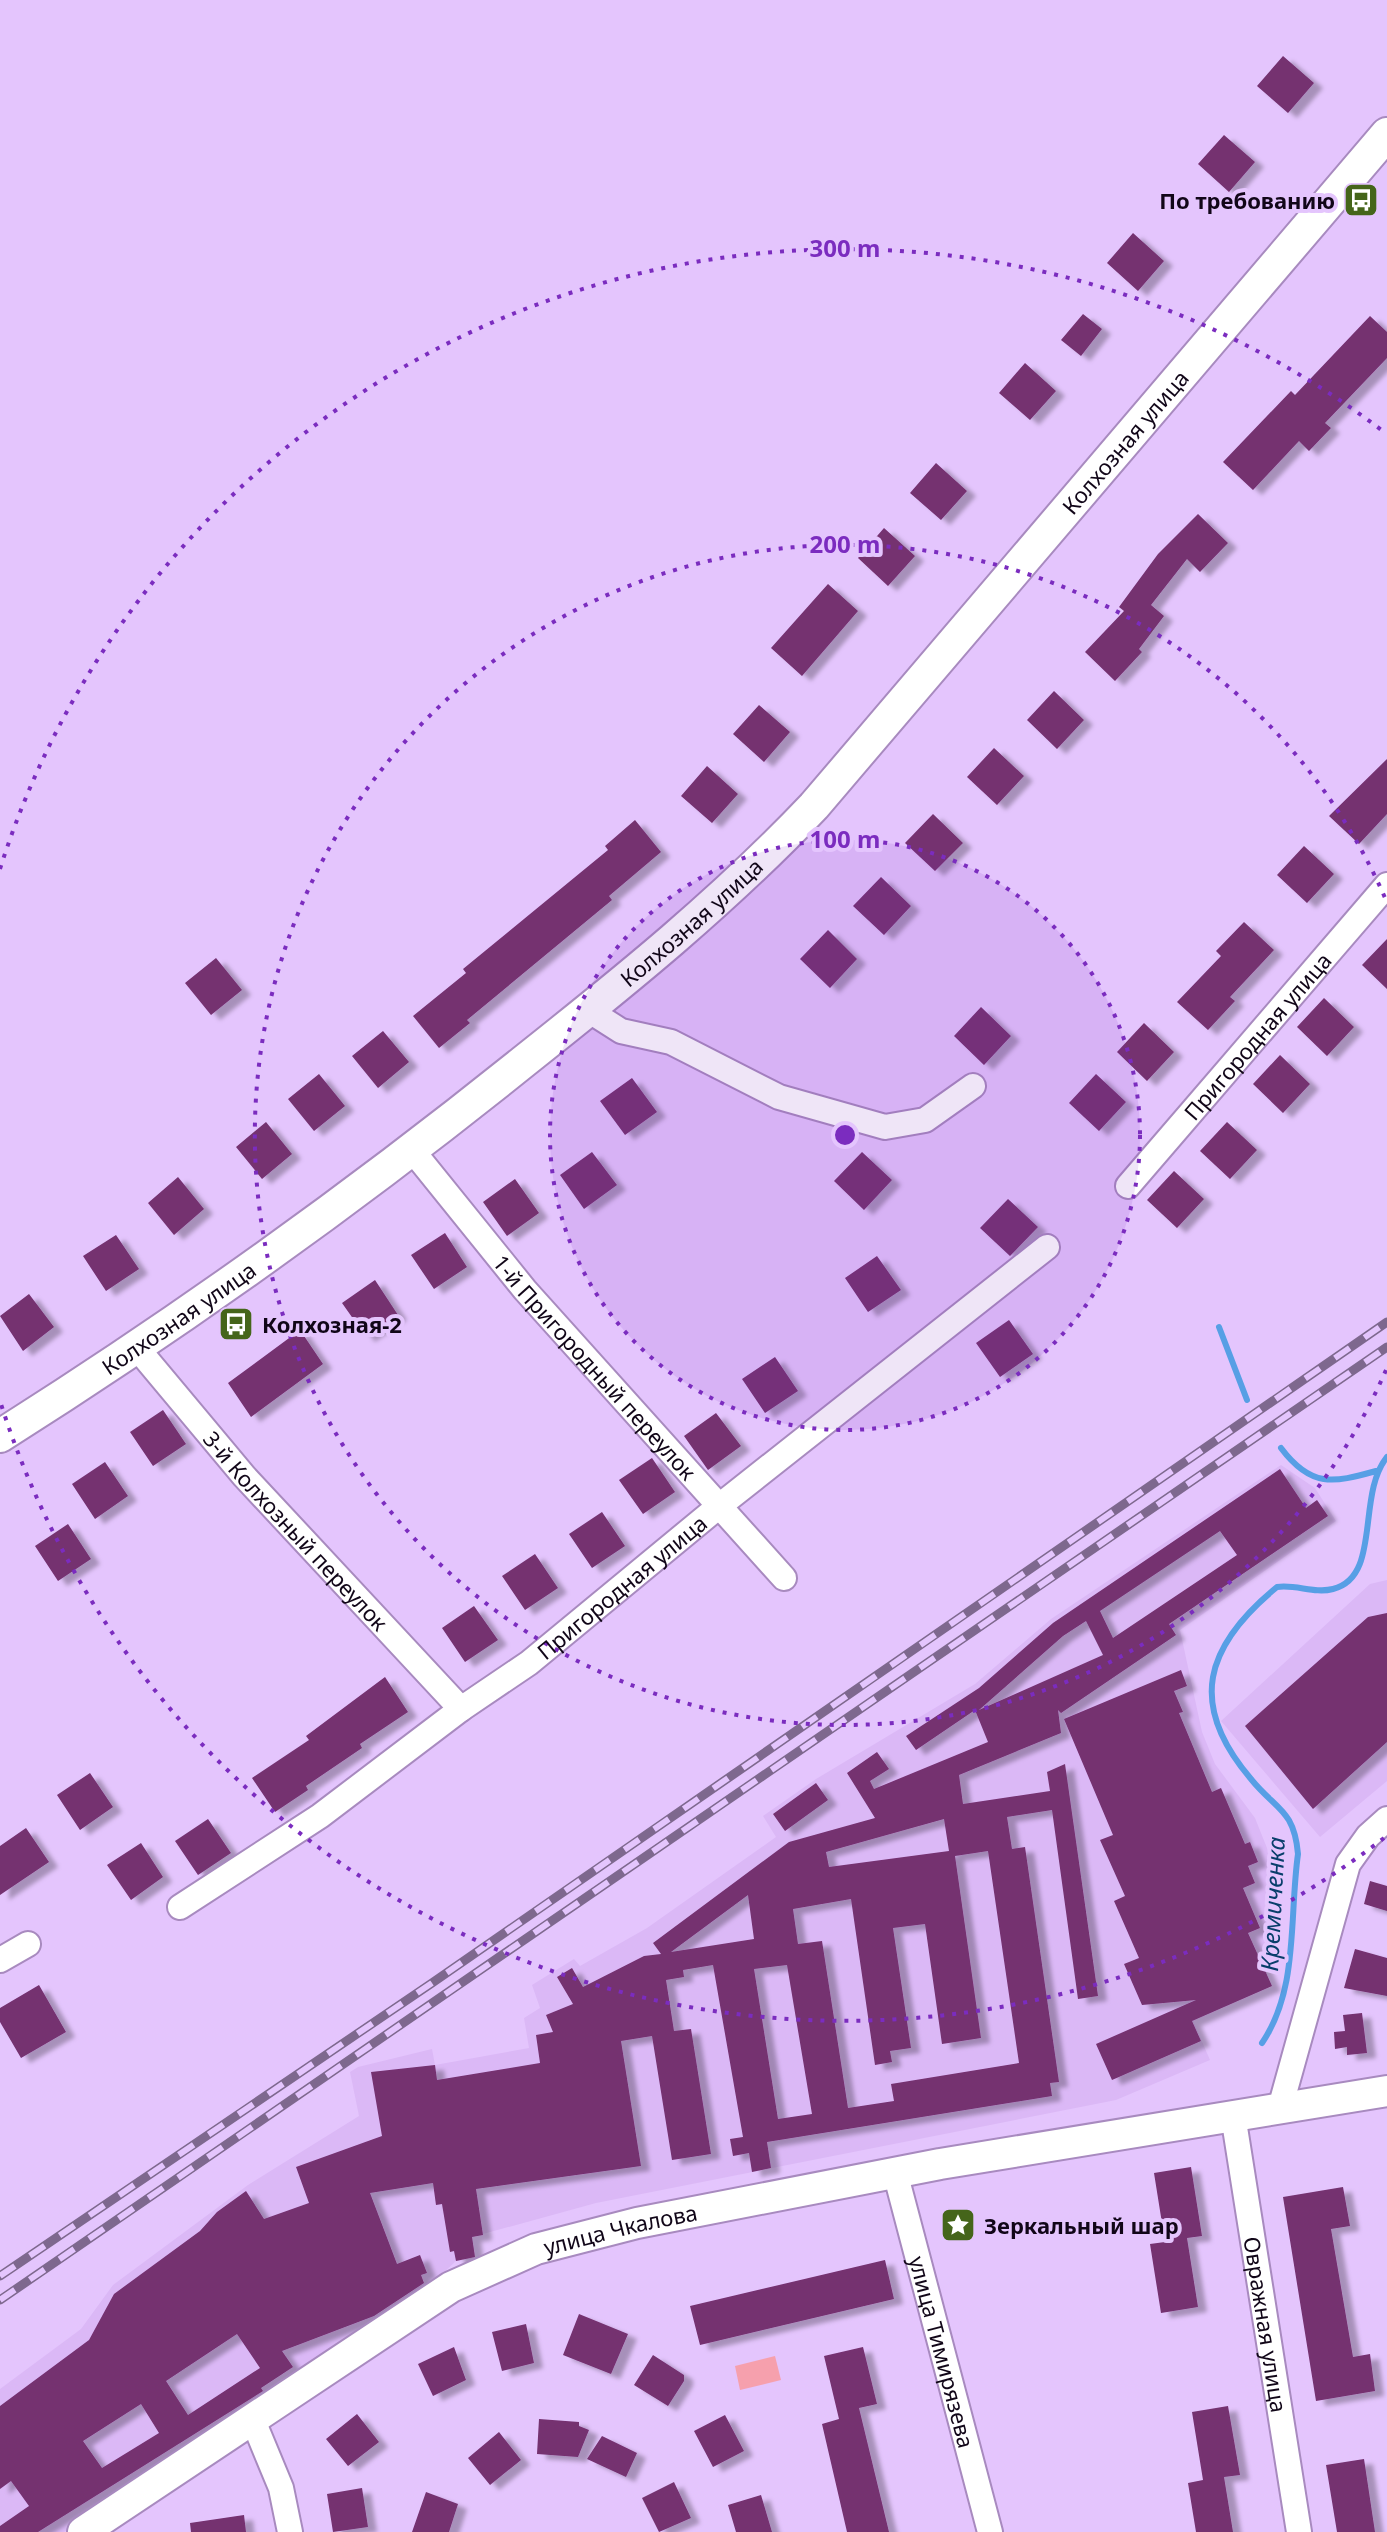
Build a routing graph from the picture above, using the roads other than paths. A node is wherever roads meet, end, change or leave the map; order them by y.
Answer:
1 (1387, 134) edge
2 (1387, 885) edge
3 (588, 1010) junction
4 (973, 1086) dead end
5 (412, 1150) junction
6 (1128, 1186) dead end
7 (1047, 1247) dead end
8 (137, 1348) junction
9 (0, 1436) edge
10 (718, 1507) junction
11 (784, 1578) dead end
12 (461, 1709) junction
13 (1387, 1819) edge
14 (180, 1907) dead end
15 (28, 1944) dead end
16 (0, 1960) edge
17 (1387, 2091) edge
18 (1280, 2108) junction
19 (1233, 2115) junction
20 (895, 2172) junction
21 (252, 2418) junction
22 (83, 2532) edge
23 (290, 2532) edge
24 (990, 2532) edge
25 (1299, 2532) edge

1 - 3 main road, Колхозная улица
2 - 6 street, Пригородная улица
3 - 4 street
3 - 5 main road, Колхозная улица
5 - 8 main road, Колхозная улица
5 - 10 street, 1-й Пригородный переулок
7 - 10 street, Пригородная улица
8 - 9 main road, Колхозная улица
8 - 12 street, 3-й Колхозный переулок
10 - 11 street, 1-й Пригородный переулок
10 - 12 street, Пригородная улица
12 - 14 street, Пригородная улица
13 - 18 street
15 - 16 street
17 - 18 street, улица Чкалова
18 - 19 street, улица Чкалова
19 - 20 street, улица Чкалова
19 - 25 street, Овражная улица
20 - 21 street, улица Чкалова
20 - 24 street, улица Тимирязева
21 - 22 street, улица Чкалова
21 - 23 street

